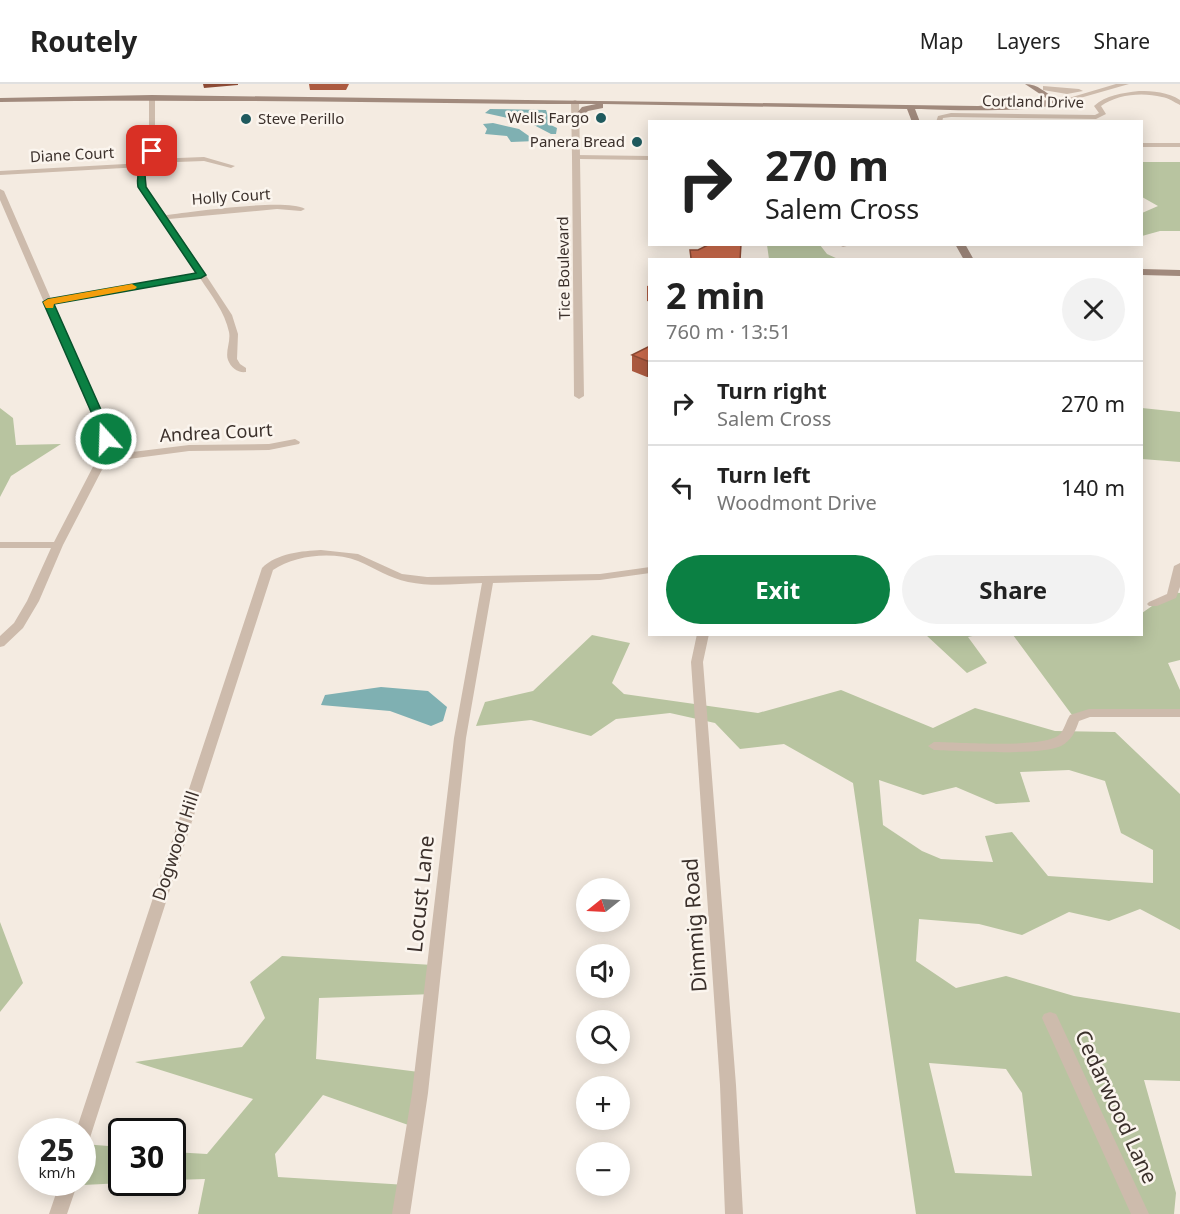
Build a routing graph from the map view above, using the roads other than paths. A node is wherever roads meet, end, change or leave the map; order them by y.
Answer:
1 (1029, 84) edge
2 (1112, 84) edge
3 (1125, 84) edge
4 (1042, 86) edge
5 (1091, 92) junction
6 (152, 97) junction
7 (1059, 99) junction
8 (1106, 99) junction
9 (0, 100) edge
10 (372, 100) junction
11 (1030, 101) junction
12 (570, 102) junction
13 (526, 103) junction
14 (637, 103) junction
15 (1180, 103) edge
16 (910, 106) junction
17 (944, 106) junction
18 (1074, 115) junction
19 (566, 116) junction
20 (915, 120) edge
21 (939, 120) edge
22 (1143, 145) edge
23 (1180, 145) edge
24 (576, 157) junction
25 (648, 158) edge
26 (147, 163) junction
27 (231, 166) dead end
28 (0, 173) edge
29 (0, 191) edge
30 (300, 209) dead end
31 (164, 216) junction
32 (1143, 272) edge
33 (1180, 273) edge
34 (201, 275) junction
35 (48, 302) junction
36 (243, 370) dead end
37 (579, 396) dead end
38 (295, 442) dead end
39 (102, 459) junction
40 (0, 544) edge
41 (58, 545) junction
42 (1180, 566) edge
43 (648, 570) edge
44 (488, 580) junction
45 (1153, 603) dead end
46 (703, 636) edge
47 (0, 643) edge
48 (1180, 714) edge
49 (934, 746) dead end
50 (1050, 1018) dead end
51 (89, 1118) edge
52 (64, 1196) edge
53 (58, 1214) edge
54 (402, 1214) edge
55 (734, 1214) edge
56 (1140, 1214) edge

1 - 7 main road
1 - 11 main road
2 - 5 street
3 - 5 street
4 - 5 street
4 - 7 main road
5 - 7 street
5 - 8 street
6 - 9 main road
6 - 10 main road
6 - 26 street
7 - 11 main road
7 - 17 main road
7 - 18 street
8 - 15 street, Cortland Drive
8 - 18 street, Cortland Drive
10 - 12 main road
10 - 13 main road
11 - 17 main road
12 - 13 main road
12 - 14 main road
12 - 19 street, Tice Boulevard
12 - 19 street, Tice Boulevard
13 - 19 main road
14 - 16 main road
14 - 19 main road
16 - 17 main road
16 - 20 main road
17 - 20 main road
18 - 21 street, Cortland Drive
19 - 24 street, Tice Boulevard
22 - 23 street
24 - 25 street
24 - 37 street, Tice Boulevard
26 - 27 street, Diane Court
26 - 28 street, Diane Court
26 - 31 street
29 - 35 street
30 - 31 street, Holly Court
31 - 34 street
32 - 33 main road
34 - 35 street
34 - 36 street
35 - 39 street
38 - 39 street, Andrea Court
39 - 41 street
40 - 41 street
41 - 47 street
42 - 45 street
43 - 44 street
44 - 51 street, Dogwood Hill
44 - 54 street, Locust Lane
46 - 55 street, Dimmig Road
48 - 49 street
50 - 56 street, Cedarwood Lane
52 - 53 street

